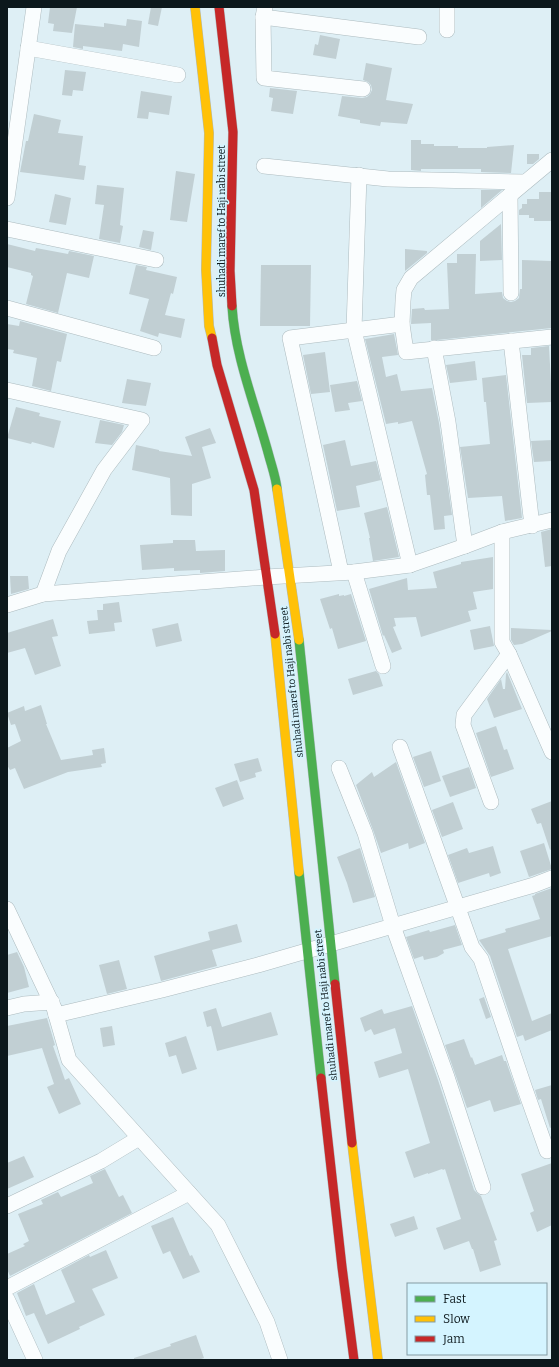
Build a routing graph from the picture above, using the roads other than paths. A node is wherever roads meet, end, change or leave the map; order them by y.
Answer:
1 (34, 7) edge
2 (195, 7) edge
3 (219, 7) edge
4 (447, 7) edge
5 (264, 12) edge
6 (447, 30) dead end
7 (419, 37) dead end
8 (28, 48) junction
9 (178, 75) dead end
10 (363, 89) dead end
11 (552, 160) edge
12 (264, 166) dead end
13 (359, 175) junction
14 (525, 182) junction
15 (510, 194) junction
16 (7, 198) edge
17 (7, 229) edge
18 (156, 260) dead end
19 (511, 293) dead end
20 (7, 308) edge
21 (402, 324) junction
22 (354, 330) junction
23 (552, 337) edge
24 (511, 341) junction
25 (154, 348) dead end
26 (434, 348) junction
27 (7, 390) edge
28 (552, 520) edge
29 (532, 526) junction
30 (502, 532) junction
31 (465, 546) junction
32 (410, 565) junction
33 (347, 572) junction
34 (290, 575) junction
35 (266, 577) junction
36 (43, 594) junction
37 (7, 605) edge
38 (509, 654) junction
39 (383, 666) dead end
40 (400, 747) dead end
41 (552, 752) edge
42 (339, 768) dead end
43 (491, 802) dead end
44 (552, 878) edge
45 (458, 907) junction
46 (7, 909) edge
47 (393, 926) junction
48 (330, 943) junction
49 (307, 950) junction
50 (7, 1008) edge
51 (54, 1009) junction
52 (138, 1138) junction
53 (547, 1151) dead end
54 (483, 1187) dead end
55 (189, 1193) junction
56 (7, 1206) edge
57 (7, 1288) edge
58 (7, 1299) edge
59 (35, 1360) edge
60 (280, 1360) edge
61 (354, 1360) edge
62 (378, 1360) edge

1 - 8 street
2 - 35 main road
3 - 34 main road, shuhadi maref to Haji nabi street
4 - 6 street
5 - 7 street
5 - 10 street
8 - 9 street
8 - 16 street
11 - 14 street
12 - 13 street
13 - 14 street
13 - 22 street
14 - 15 street
15 - 19 street
15 - 21 street
17 - 18 street
20 - 25 street
21 - 22 street
21 - 26 street
22 - 32 street
22 - 33 street
23 - 24 street
24 - 26 street
24 - 29 street
26 - 31 street
27 - 36 street
28 - 29 street
29 - 30 street
30 - 31 street
30 - 38 street
31 - 32 street
32 - 33 street
33 - 34 street
33 - 39 street
34 - 35 street
34 - 48 main road, shuhadi maref to Haji nabi street
35 - 36 street
35 - 49 main road
36 - 37 street
38 - 41 street
38 - 43 street
40 - 45 street
42 - 47 street
44 - 45 street
45 - 47 street
45 - 53 street
46 - 51 street
47 - 48 street
47 - 54 street
48 - 49 street
48 - 62 main road, shuhadi maref to Haji nabi street
49 - 51 street
49 - 61 main road
50 - 51 street
51 - 52 street
52 - 55 street
52 - 56 street
55 - 57 street
55 - 60 street
58 - 59 street

